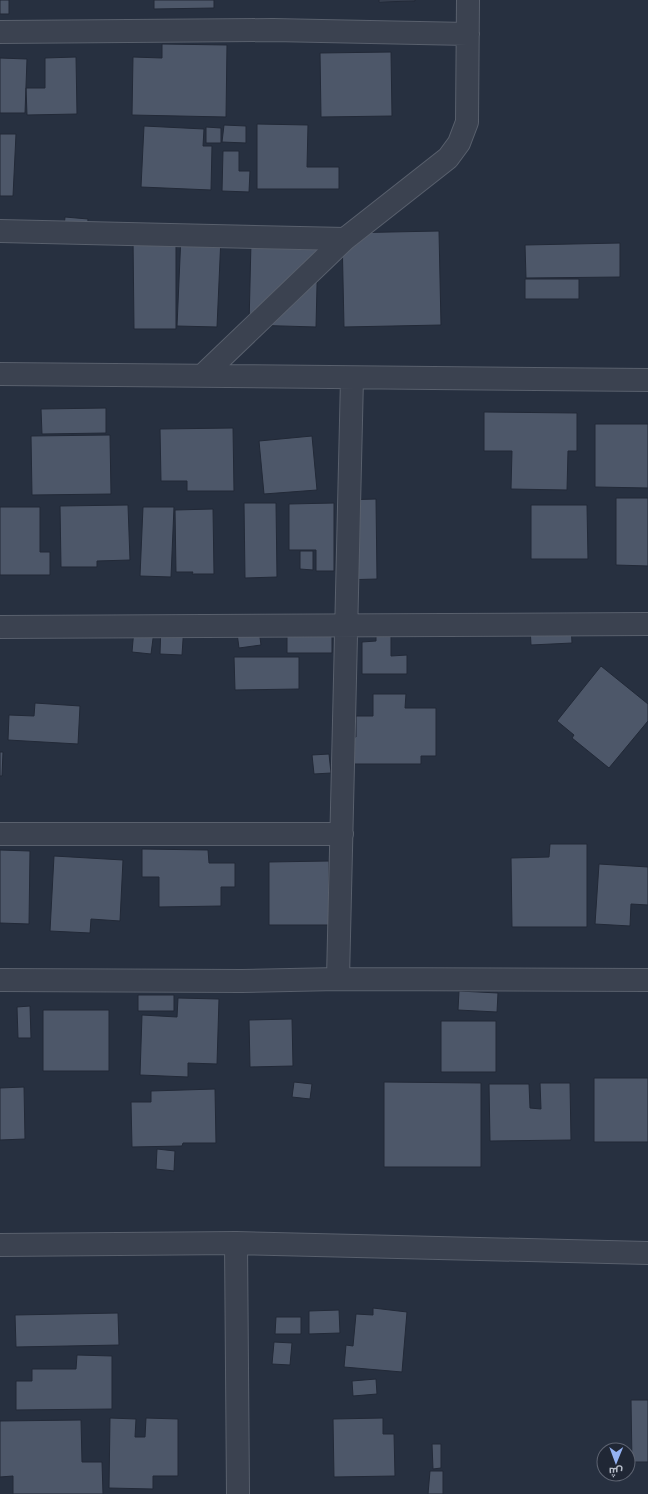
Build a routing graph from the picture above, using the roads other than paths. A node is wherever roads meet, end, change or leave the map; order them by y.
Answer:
1 (468, 0) edge
2 (0, 32) edge
3 (468, 34) junction
4 (0, 231) edge
5 (346, 239) junction
6 (0, 374) edge
7 (202, 376) junction
8 (352, 378) junction
9 (648, 380) edge
10 (648, 624) edge
11 (346, 626) junction
12 (0, 627) edge
13 (0, 834) edge
14 (342, 834) junction
15 (338, 979) junction
16 (0, 980) edge
17 (648, 980) edge
18 (236, 1243) junction
19 (0, 1245) edge
20 (648, 1253) edge
21 (238, 1494) edge

1 - 3 street
2 - 3 street
3 - 5 street
4 - 5 street
5 - 7 street
6 - 7 street
7 - 8 street
8 - 9 street
8 - 11 street
10 - 11 street
11 - 12 street
11 - 14 street
13 - 14 street
14 - 15 street
15 - 16 street
15 - 17 street
18 - 19 street
18 - 20 street
18 - 21 street

